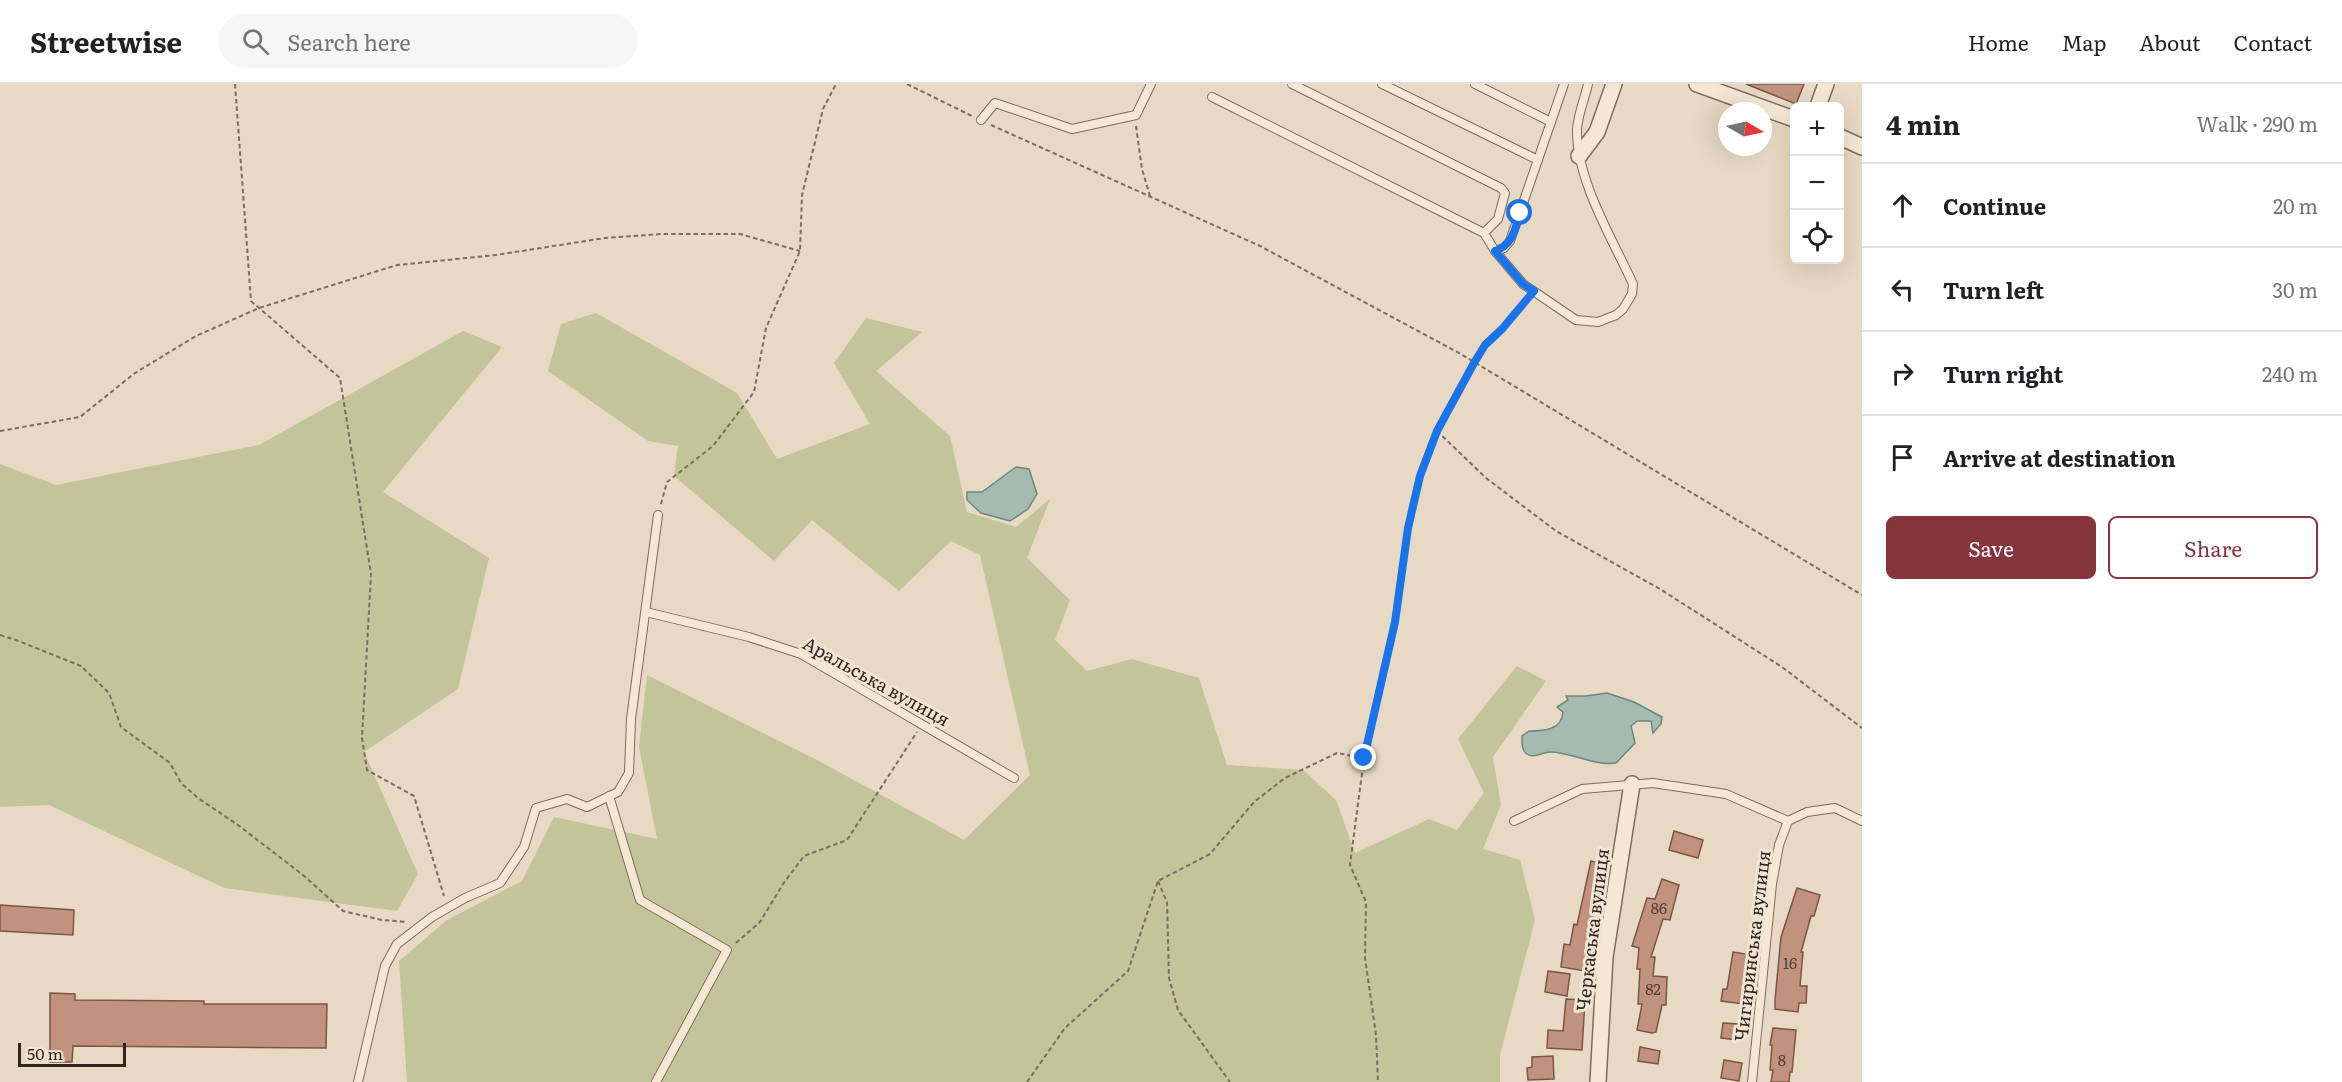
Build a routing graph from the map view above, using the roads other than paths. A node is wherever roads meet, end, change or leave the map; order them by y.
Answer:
1 (1150, 84) edge
2 (1292, 84) edge
3 (1382, 84) edge
4 (1475, 84) edge
5 (1563, 84) edge
6 (1588, 84) edge
7 (1614, 84) edge
8 (1697, 84) edge
9 (1826, 84) edge
10 (1212, 97) dead end
11 (1819, 102) edge
12 (1790, 118) edge
13 (981, 120) road end
14 (1551, 122) junction
15 (1844, 139) edge
16 (1862, 147) edge
17 (1579, 156) junction
18 (1538, 160) junction
19 (1484, 233) junction
20 (1495, 251) junction
21 (658, 515) road end
22 (646, 612) junction
23 (1014, 778) dead end
24 (1632, 783) junction
25 (609, 796) junction
26 (1514, 821) dead end
27 (1788, 821) junction
28 (1862, 821) edge
29 (358, 1082) edge
30 (656, 1082) edge
31 (1598, 1082) edge
32 (1752, 1082) edge

1 - 13 lane
2 - 19 lane
3 - 18 lane
4 - 14 lane
5 - 14 lane
6 - 17 lane
7 - 17 street
8 - 12 street
9 - 11 street
10 - 19 lane
14 - 18 lane
15 - 16 street
17 - 20 lane
18 - 20 lane
19 - 20 lane
21 - 22 lane
22 - 23 lane, Аральська вулиця
22 - 25 lane
24 - 26 lane
24 - 27 lane
24 - 31 street, Черкаська вулиця
25 - 29 lane
25 - 30 lane
27 - 28 lane
27 - 32 lane, Чигиринська вулиця

